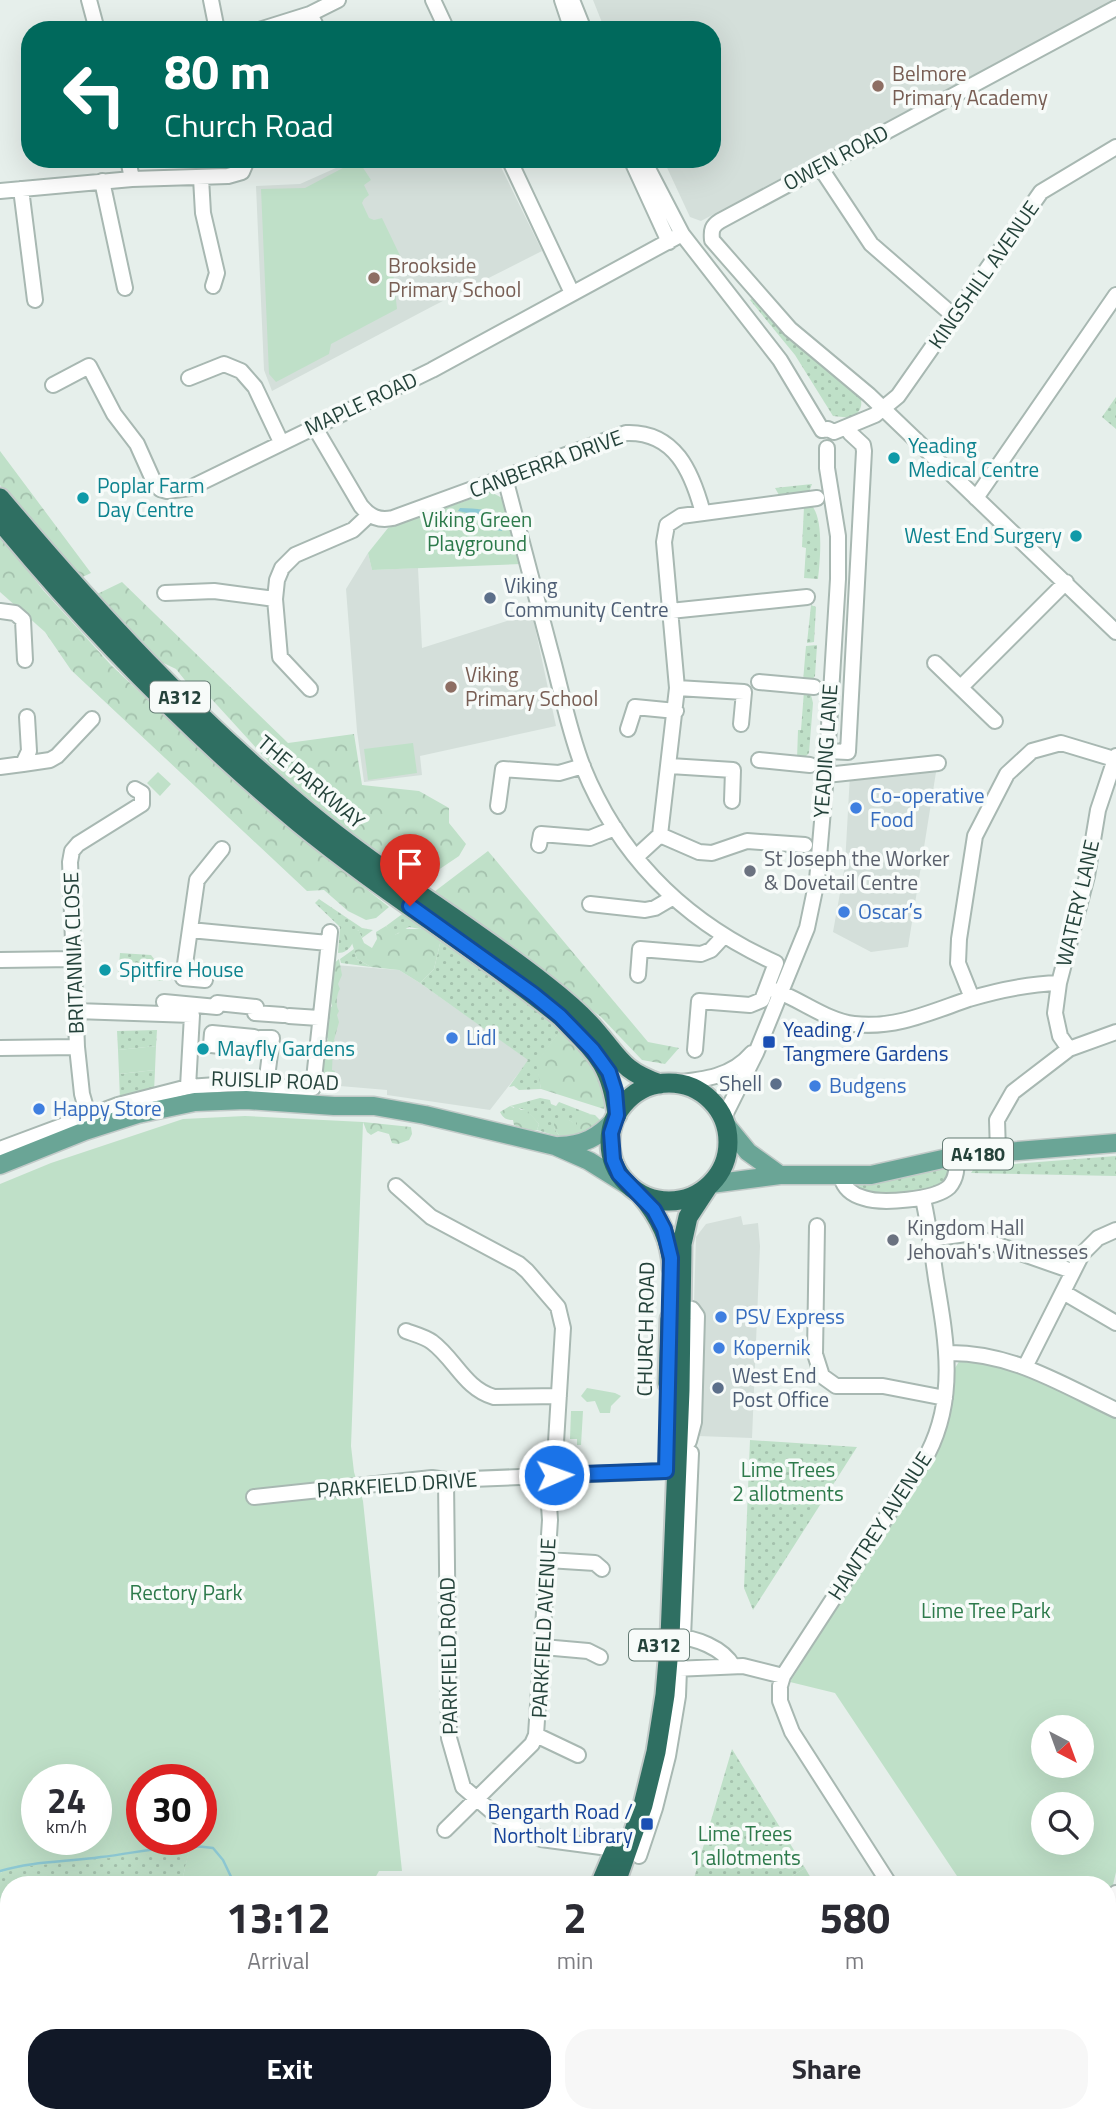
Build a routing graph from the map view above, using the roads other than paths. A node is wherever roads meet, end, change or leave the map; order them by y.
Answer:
1 (89, 0) edge
2 (211, 0) edge
3 (338, 0) edge
4 (433, 0) edge
5 (562, 0) edge
6 (572, 0) edge
7 (1116, 8) edge
8 (310, 14) junction
9 (95, 21) edge
10 (215, 21) edge
11 (287, 21) edge
12 (314, 21) edge
13 (443, 21) edge
14 (569, 21) edge
15 (580, 21) edge
16 (1116, 147) edge
17 (820, 167) junction
18 (130, 168) edge
19 (240, 168) edge
20 (513, 168) edge
21 (636, 168) edge
22 (647, 168) edge
23 (132, 178) junction
24 (201, 178) junction
25 (102, 181) junction
26 (21, 189) junction
27 (0, 191) edge
28 (676, 238) junction
29 (213, 286) dead end
30 (125, 288) dead end
31 (572, 293) junction
32 (1116, 295) edge
33 (35, 300) dead end
34 (955, 317) junction
35 (189, 379) dead end
36 (53, 385) dead end
37 (883, 409) junction
38 (866, 420) junction
39 (314, 426) junction
40 (850, 433) junction
41 (829, 438) junction
42 (281, 442) junction
43 (505, 478) junction
44 (0, 498) edge
45 (817, 498) dead end
46 (976, 498) junction
47 (703, 513) junction
48 (369, 515) junction
49 (0, 521) edge
50 (1066, 582) junction
51 (166, 593) dead end
52 (807, 597) dead end
53 (275, 598) junction
54 (0, 611) edge
55 (670, 611) junction
56 (1116, 632) edge
57 (25, 660) dead end
58 (935, 663) dead end
59 (759, 682) dead end
60 (814, 687) dead end
61 (961, 687) junction
62 (677, 688) junction
63 (310, 689) dead end
64 (676, 711) junction
65 (27, 717) dead end
66 (92, 719) dead end
67 (995, 721) dead end
68 (741, 724) dead end
69 (628, 729) dead end
70 (827, 751) junction
71 (1115, 758) edge
72 (759, 760) dead end
73 (938, 763) dead end
74 (23, 764) junction
75 (810, 765) dead end
76 (583, 766) junction
77 (670, 766) junction
78 (0, 768) edge
79 (826, 775) junction
80 (135, 789) dead end
81 (732, 801) dead end
82 (498, 806) dead end
83 (615, 828) junction
84 (660, 835) junction
85 (539, 845) dead end
86 (805, 845) dead end
87 (222, 849) dead end
88 (636, 857) junction
89 (379, 876) junction
90 (672, 898) junction
91 (590, 904) dead end
92 (435, 915) junction
93 (190, 930) junction
94 (724, 936) junction
95 (74, 959) junction
96 (0, 960) edge
97 (638, 975) dead end
98 (205, 980) dead end
99 (1059, 983) junction
100 (766, 987) junction
101 (781, 992) junction
102 (972, 998) junction
103 (164, 1002) dead end
104 (217, 1007) junction
105 (76, 1011) junction
106 (319, 1018) junction
107 (215, 1022) dead end
108 (1116, 1032) edge
109 (202, 1044) junction
110 (759, 1044) junction
111 (77, 1047) junction
112 (0, 1048) edge
113 (1069, 1049) junction
114 (695, 1050) dead end
115 (666, 1084) junction
116 (266, 1085) junction
117 (188, 1087) junction
118 (247, 1092) junction
119 (88, 1115) junction
120 (616, 1117) junction
121 (724, 1122) junction
122 (1116, 1143) edge
123 (555, 1146) junction
124 (0, 1149) edge
125 (998, 1152) junction
126 (956, 1156) junction
127 (0, 1165) edge
128 (780, 1175) junction
129 (841, 1177) junction
130 (396, 1186) dead end
131 (709, 1186) junction
132 (635, 1190) junction
133 (923, 1199) junction
134 (817, 1226) dead end
135 (1116, 1230) edge
136 (930, 1239) junction
137 (1072, 1271) junction
138 (1063, 1292) junction
139 (1116, 1323) edge
140 (406, 1331) dead end
141 (948, 1353) junction
142 (1025, 1367) junction
143 (559, 1396) junction
144 (945, 1398) junction
145 (1116, 1410) edge
146 (666, 1471) junction
147 (551, 1476) junction
148 (446, 1480) junction
149 (254, 1497) dead end
150 (548, 1560) junction
151 (602, 1569) dead end
152 (677, 1637) junction
153 (544, 1647) junction
154 (600, 1657) dead end
155 (733, 1666) junction
156 (674, 1669) junction
157 (783, 1676) junction
158 (536, 1735) junction
159 (578, 1755) dead end
160 (477, 1797) junction
161 (445, 1830) dead end
162 (616, 1849) junction
163 (639, 1856) dead end
164 (604, 1876) edge
165 (618, 1876) edge
166 (884, 1876) edge

1 - 9 street
2 - 10 street
3 - 8 street
4 - 13 street
5 - 14 street
6 - 15 street
7 - 17 street, OWEN ROAD
8 - 11 street
8 - 12 street
16 - 34 street, KINGSHILL AVENUE
17 - 34 street
17 - 37 street, OWEN ROAD
18 - 23 street
19 - 24 street
20 - 31 street
21 - 28 street
22 - 28 street, YEADING LANE
23 - 24 street
23 - 25 street
24 - 29 street
25 - 26 street
25 - 30 street
26 - 27 street
26 - 33 street
28 - 31 street, MAPLE ROAD
28 - 41 street, YEADING LANE
31 - 39 street, MAPLE ROAD
32 - 46 street
34 - 37 street, KINGSHILL AVENUE
35 - 42 street
36 - 42 street, MAPLE ROAD
37 - 38 street, KINGSHILL AVENUE
37 - 46 street
38 - 40 street, KINGSHILL AVENUE
38 - 41 street, KINGSHILL AVENUE
39 - 42 street, MAPLE ROAD
39 - 48 street
40 - 41 street, KINGSHILL AVENUE
40 - 70 street
41 - 70 street, YEADING LANE
43 - 47 street, CANBERRA DRIVE
43 - 48 street, CANBERRA DRIVE
43 - 76 street
44 - 89 highway, THE PARKWAY / A312
45 - 47 street
46 - 50 street
47 - 55 street
48 - 53 street
49 - 89 highway, THE PARKWAY / A312
50 - 56 street
50 - 61 street
51 - 53 street
52 - 55 street
53 - 63 street
54 - 57 street
55 - 62 street
58 - 61 street
59 - 60 street
61 - 67 street
62 - 64 street
62 - 68 street
64 - 69 street
64 - 77 street
65 - 74 street
66 - 74 street
70 - 79 street, YEADING LANE
71 - 99 street, WATERY LANE
71 - 102 street
72 - 75 street
73 - 79 street
74 - 78 street
76 - 82 street
76 - 83 street
77 - 81 street
77 - 84 street
79 - 101 street, YEADING LANE
80 - 95 street, BRITANNIA CLOSE
83 - 85 street
83 - 88 street
84 - 86 street
84 - 88 street
87 - 93 street
88 - 90 street
89 - 92 highway, THE PARKWAY / A312
90 - 91 street
90 - 94 street
92 - 115 highway, THE PARKWAY / A312
92 - 120 highway, THE PARKWAY / A312
93 - 98 street
93 - 106 street
94 - 97 street
94 - 100 street
95 - 96 street
95 - 105 street, BRITANNIA CLOSE
99 - 102 street
99 - 113 street, WATERY LANE
100 - 101 street
100 - 114 street
101 - 102 street
101 - 110 street, YEADING LANE
103 - 104 street
104 - 106 street
104 - 107 street
105 - 109 street
105 - 111 street, BRITANNIA CLOSE
106 - 116 street
108 - 113 street
109 - 116 street
109 - 117 street
110 - 115 street, YEADING LANE
110 - 121 street, YEADING LANE
111 - 112 street
111 - 119 street, BRITANNIA CLOSE
113 - 125 street
115 - 120 highway
115 - 121 highway, A312
116 - 118 street
117 - 118 street
117 - 119 street
118 - 123 main road, RUISLIP ROAD
118 - 127 main road, RUISLIP ROAD
119 - 124 street
120 - 123 main road, RUISLIP ROAD
120 - 132 highway, A312
121 - 128 main road
121 - 131 highway, A312
122 - 125 main road, A4180
123 - 132 main road, RUISLIP ROAD
125 - 126 main road, A4180
126 - 129 main road, A4180
126 - 133 street
128 - 129 main road, A4180
128 - 131 main road, A4180
129 - 133 street
130 - 143 street, PARKFIELD AVENUE
131 - 132 highway
131 - 152 highway, CHURCH ROAD / A312
132 - 146 highway, CHURCH ROAD / A312
133 - 136 street, HAWTREY AVENUE
134 - 144 street
135 - 137 street
136 - 137 street
136 - 141 street, HAWTREY AVENUE
137 - 138 street
138 - 139 street
138 - 142 street
140 - 143 street
141 - 142 street
141 - 144 street, HAWTREY AVENUE
142 - 145 street
143 - 147 street, PARKFIELD AVENUE
144 - 157 street, HAWTREY AVENUE
146 - 147 street, PARKFIELD DRIVE
146 - 162 highway, CHURCH ROAD / A312
147 - 148 street, PARKFIELD DRIVE
147 - 150 street, PARKFIELD AVENUE
148 - 149 street, PARKFIELD DRIVE
148 - 160 street, PARKFIELD ROAD
150 - 151 street
150 - 153 street, PARKFIELD AVENUE
152 - 155 street
152 - 156 highway, CHURCH ROAD / A312
153 - 154 street
153 - 158 street, PARKFIELD AVENUE
155 - 156 street
155 - 157 street
156 - 163 street, CHURCH ROAD
156 - 165 highway, CHURCH ROAD / A312
157 - 166 street
158 - 159 street
158 - 160 street, PARKFIELD AVENUE
160 - 161 street, PARKFIELD AVENUE
160 - 162 street, PARKFIELD ROAD
162 - 164 highway, CHURCH ROAD / A312

